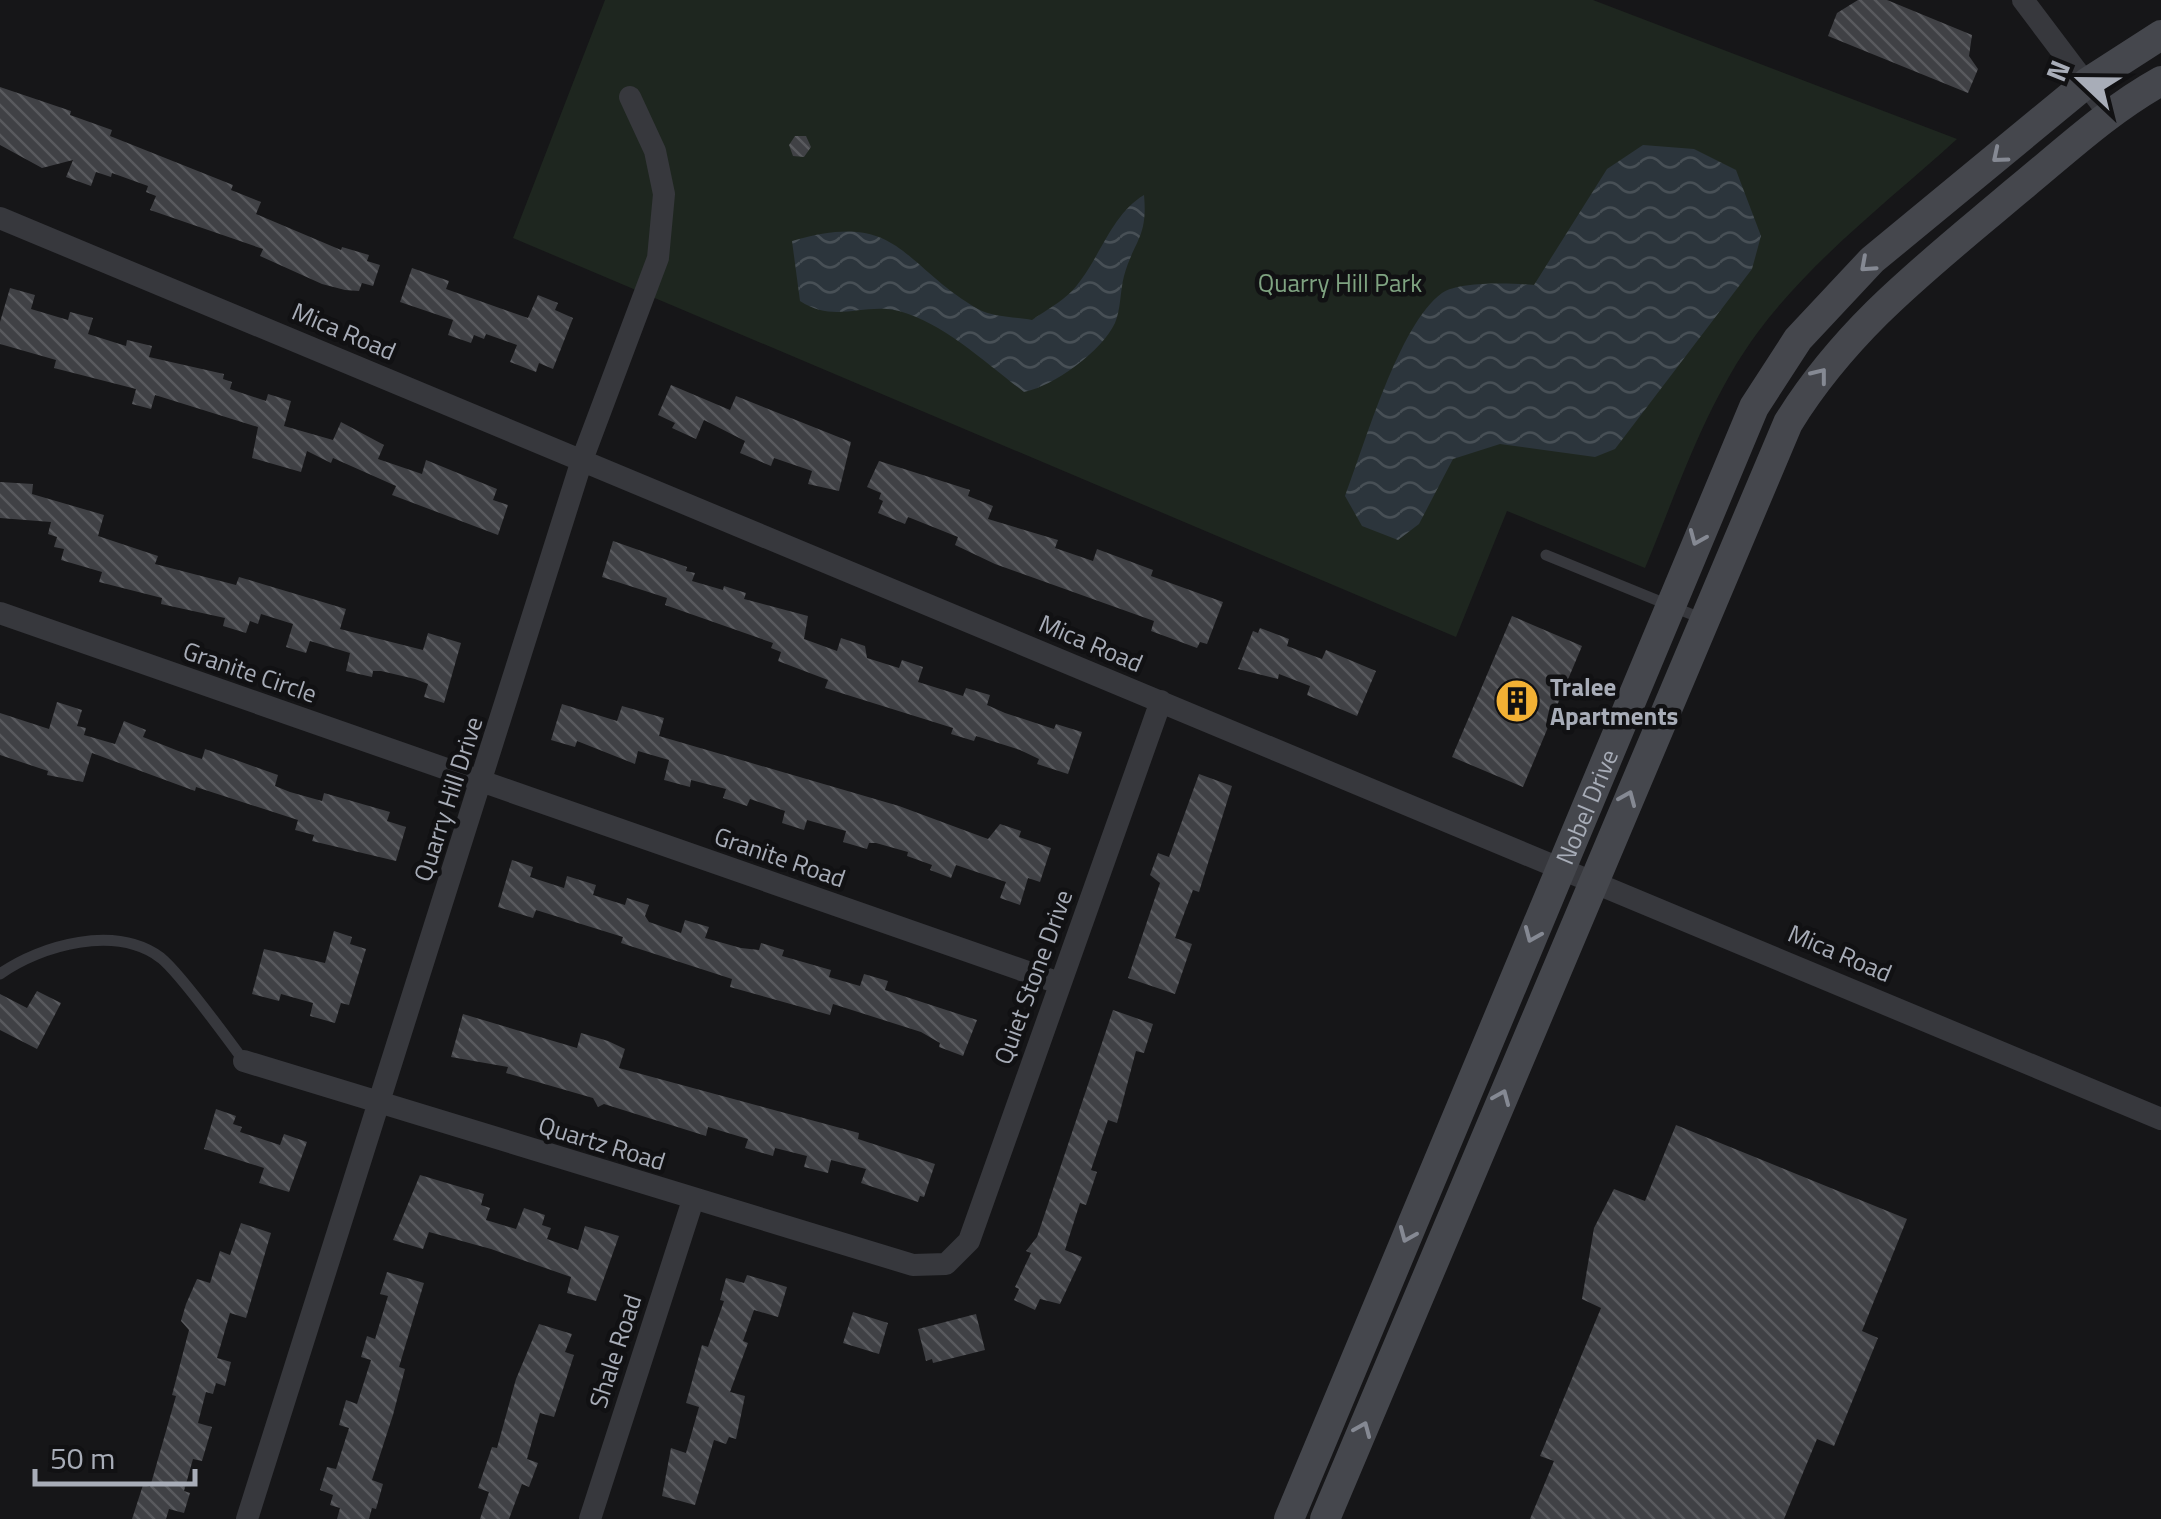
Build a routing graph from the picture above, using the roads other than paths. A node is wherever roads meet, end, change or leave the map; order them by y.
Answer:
1 (2023, 0) edge
2 (2161, 35) edge
3 (2161, 80) edge
4 (2088, 82) junction
5 (630, 98) dead end
6 (2110, 114) junction
7 (0, 218) edge
8 (1754, 406) junction
9 (1788, 423) junction
10 (582, 460) junction
11 (1546, 555) dead end
12 (1669, 605) junction
13 (0, 613) edge
14 (1704, 619) junction
15 (1161, 701) junction
16 (482, 783) junction
17 (1560, 866) junction
18 (1594, 880) junction
19 (0, 974) edge
20 (1059, 983) junction
21 (244, 1061) joint
22 (380, 1102) junction
23 (2161, 1119) edge
24 (1442, 1151) junction
25 (1474, 1164) junction
26 (693, 1200) junction
27 (946, 1264) joint
28 (247, 1519) edge
29 (590, 1519) edge
30 (1288, 1519) edge
31 (1325, 1519) edge

1 - 4 street
2 - 4 street, Nobel Drive
3 - 6 street, Nobel Drive
4 - 6 street
4 -> 8 street, Nobel Drive
5 - 10 street, Quarry Hill Drive
9 -> 6 street, Nobel Drive
7 - 10 street, Mica Road
8 - 9 street
8 -> 12 street, Nobel Drive
9 - 14 street, Nobel Drive
10 - 15 street, Mica Road
10 - 16 street, Quarry Hill Drive
11 - 12 lane
12 - 14 lane
12 - 17 street, Nobel Drive
13 - 16 street, Granite Circle
18 -> 14 street, Nobel Drive
15 - 17 street, Mica Road
15 - 20 street, Quiet Stone Drive
16 - 20 street, Granite Road
16 - 22 street, Quarry Hill Drive
17 - 18 street, Mica Road
17 -> 24 street, Nobel Drive
18 - 23 street, Mica Road
25 -> 18 street, Nobel Drive
19 - 21 lane
20 - 27 street, Quiet Stone Drive
21 - 22 street, Quartz Road
22 - 26 street, Quartz Road
22 - 28 street, Quarry Hill Drive
24 - 25 street
24 -> 30 street, Nobel Drive
31 -> 25 street, Nobel Drive
26 - 27 street, Quartz Road
26 - 29 street, Shale Road

